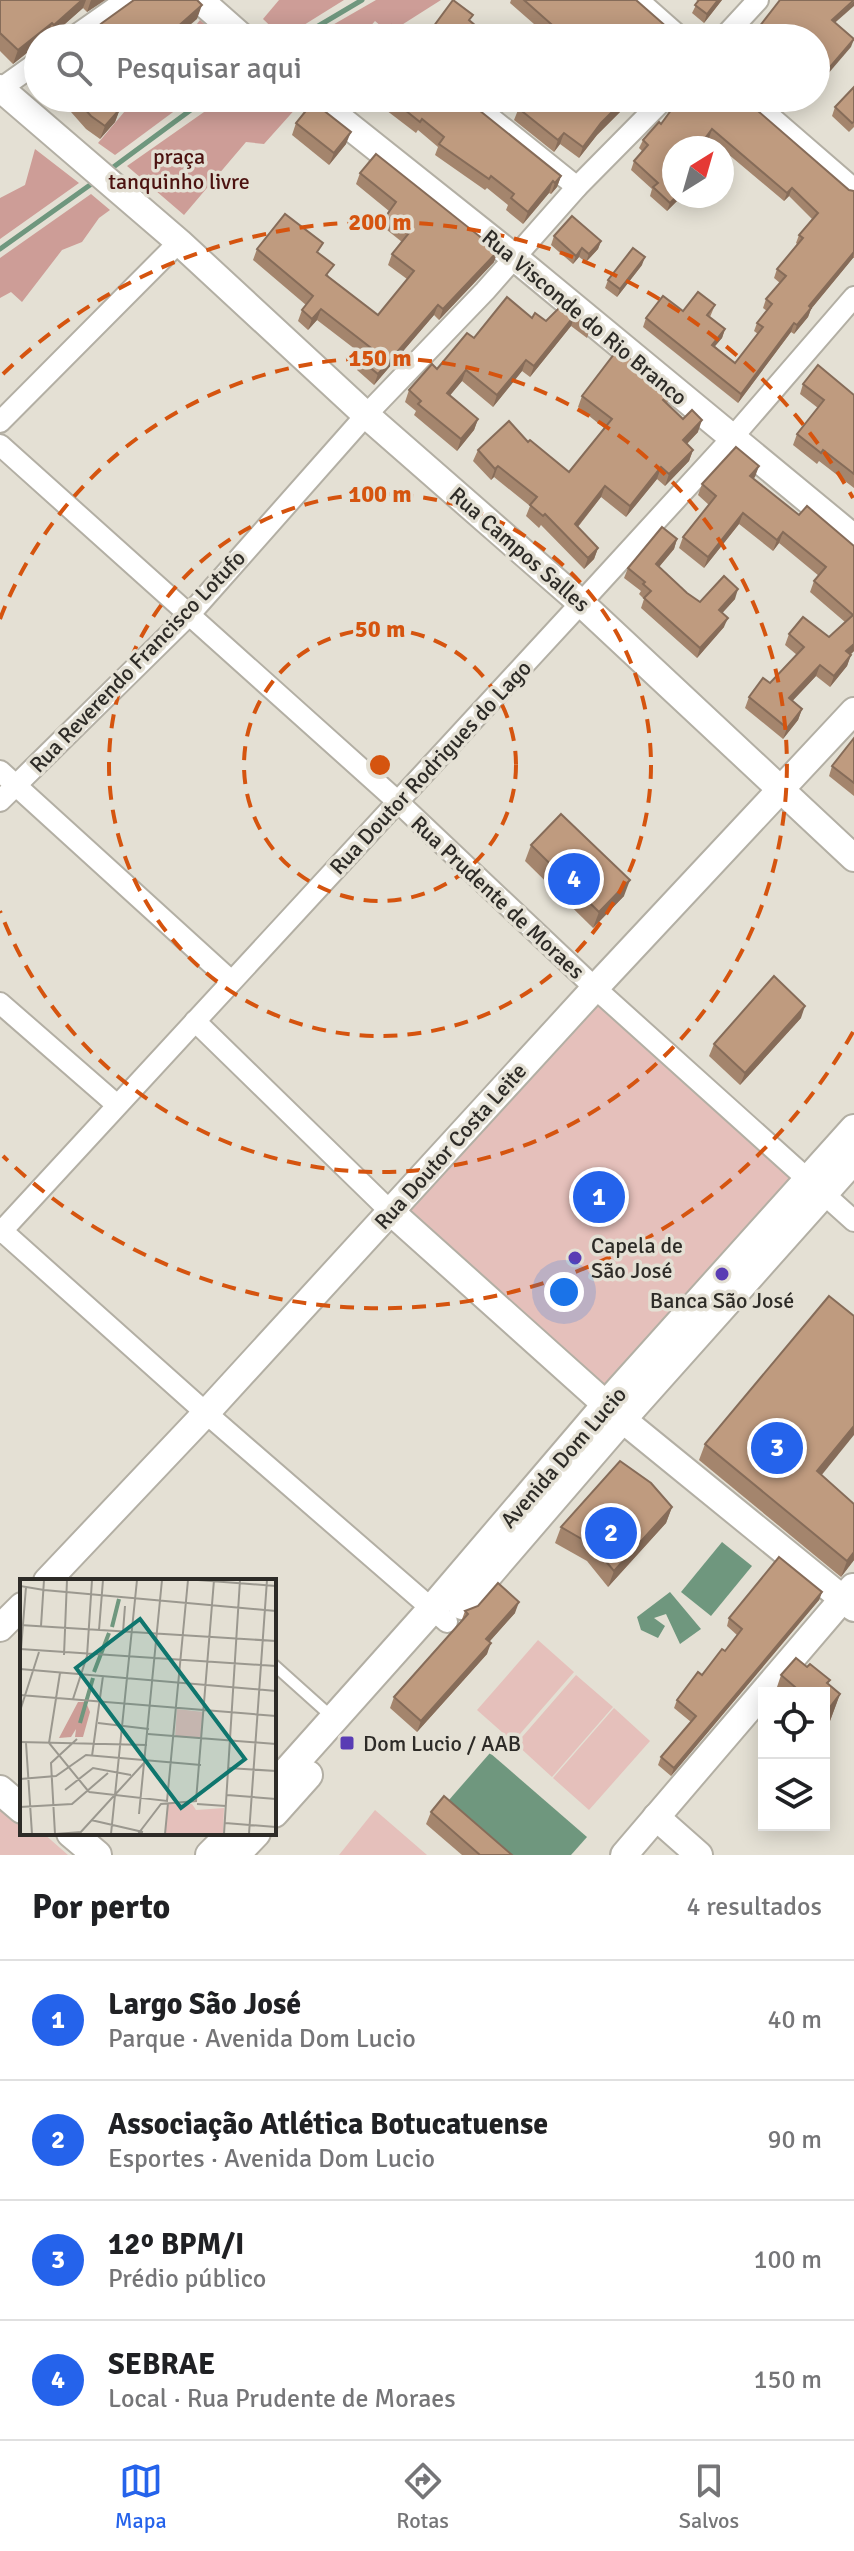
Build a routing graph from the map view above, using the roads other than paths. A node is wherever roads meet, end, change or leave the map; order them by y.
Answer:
1 (126, 0) edge
2 (200, 0) edge
3 (638, 0) edge
4 (758, 0) edge
5 (92, 24) edge
6 (227, 24) edge
7 (665, 24) edge
8 (736, 24) edge
9 (24, 72) edge
10 (0, 89) edge
11 (24, 109) edge
12 (27, 112) edge
13 (332, 112) edge
14 (483, 112) edge
15 (651, 112) edge
16 (765, 112) edge
17 (577, 187) junction
18 (854, 189) edge
19 (179, 242) junction
20 (515, 258) junction
21 (854, 297) edge
22 (366, 415) junction
23 (0, 422) edge
24 (732, 438) junction
25 (0, 445) edge
26 (854, 538) edge
27 (581, 603) junction
28 (190, 614) junction
29 (854, 711) edge
30 (0, 771) edge
31 (15, 786) junction
32 (782, 791) junction
33 (0, 801) edge
34 (397, 801) junction
35 (854, 858) edge
36 (231, 981) junction
37 (595, 988) junction
38 (0, 1003) edge
39 (195, 1021) junction
40 (117, 1105) junction
41 (854, 1129) edge
42 (854, 1159) edge
43 (816, 1186) junction
44 (390, 1211) junction
45 (854, 1221) edge
46 (1, 1231) edge
47 (615, 1411) junction
48 (206, 1413) junction
49 (49, 1579) edge
50 (850, 1598) edge
51 (20, 1608) edge
52 (440, 1615) junction
53 (0, 1628) edge
54 (276, 1667) edge
55 (333, 1719) junction
56 (0, 1773) edge
57 (276, 1784) edge
58 (0, 1790) edge
59 (20, 1790) edge
60 (20, 1807) edge
61 (276, 1811) edge
62 (656, 1817) junction
63 (52, 1835) edge
64 (73, 1835) edge
65 (230, 1835) edge
66 (254, 1835) edge
67 (76, 1855) edge
68 (97, 1855) edge
69 (210, 1855) edge
70 (235, 1855) edge
71 (624, 1855) edge
72 (699, 1855) edge

1 - 5 street
2 - 6 street
3 - 7 street
4 - 8 street
9 - 10 street
10 - 11 street, Rua Campos Salles
12 - 19 street, Rua Campos Salles
13 - 20 street, Rua Visconde do Rio Branco
14 - 17 street
15 - 17 street, Rua Reverendo Francisco Lotufo
16 - 18 street
17 - 20 street, Rua Reverendo Francisco Lotufo
19 - 22 street, Rua Campos Salles
19 - 23 street
20 - 22 street, Rua Reverendo Francisco Lotufo
20 - 24 street, Rua Visconde do Rio Branco
21 - 24 street, Rua Doutor Rodrigues do Lago
22 - 27 street, Rua Campos Salles
22 - 28 street, Rua Reverendo Francisco Lotufo
24 - 26 street, Rua Visconde do Rio Branco
24 - 27 street, Rua Doutor Rodrigues do Lago
25 - 28 street, Rua Prudente de Moraes
27 - 32 street, Rua Campos Salles
27 - 34 street, Rua Doutor Rodrigues do Lago
28 - 31 street, Rua Reverendo Francisco Lotufo
28 - 34 street, Rua Prudente de Moraes
29 - 32 street, Rua Doutor Costa Leite
30 - 31 street
31 - 33 street, Rua Reverendo Francisco Lotufo
31 - 36 street
32 - 35 street, Rua Campos Salles
32 - 37 street, Rua Doutor Costa Leite
34 - 36 street, Rua Doutor Rodrigues do Lago
34 - 37 street, Rua Prudente de Moraes
36 - 39 street, Rua Doutor Rodrigues do Lago
37 - 43 street, Rua Prudente de Moraes
37 - 44 street, Rua Doutor Costa Leite
38 - 40 street
39 - 40 street, Rua Doutor Rodrigues do Lago
39 - 44 street
40 - 46 street, Rua Doutor Rodrigues do Lago
41 - 43 main road, Avenida Dom Lucio
42 - 43 main road, Avenida Dom Lucio
43 - 45 street, Rua Prudente de Moraes
43 - 47 main road, Avenida Dom Lucio
44 - 47 street
44 - 48 street, Rua Doutor Costa Leite
46 - 48 street
47 - 50 street
47 - 52 main road, Avenida Dom Lucio
48 - 49 street, Rua Doutor Costa Leite
48 - 52 street
50 - 62 street
51 - 53 street
52 - 55 main road, Avenida Dom Lucio
52 - 61 main road, Avenida Dom Lucio
54 - 55 lane
55 - 57 main road, Avenida Dom Lucio
56 - 59 main road
58 - 60 main road
62 - 71 street
62 - 72 street
63 - 67 main road
64 - 68 main road
65 - 69 main road
66 - 70 main road

